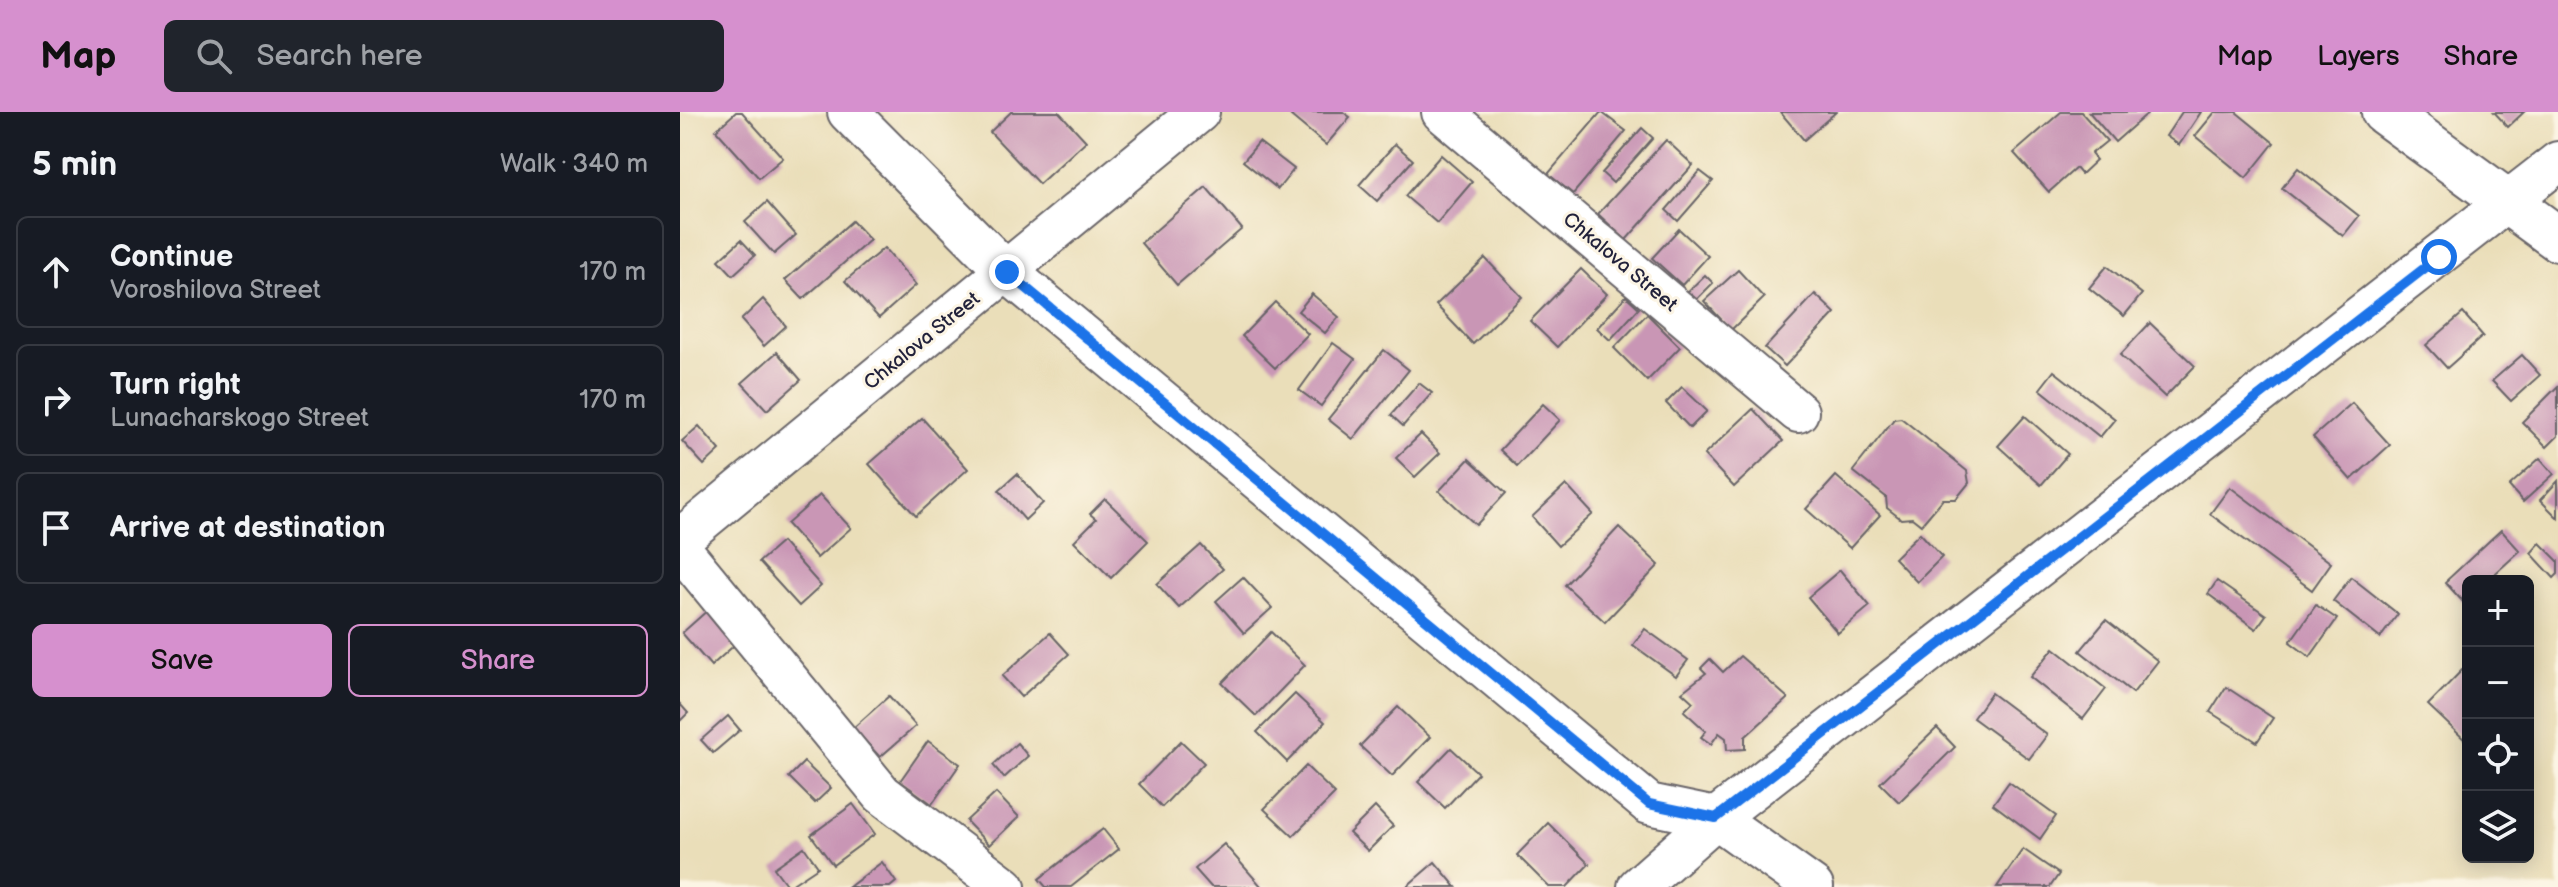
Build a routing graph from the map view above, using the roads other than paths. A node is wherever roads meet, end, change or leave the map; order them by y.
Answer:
1 (848, 112) edge
2 (1199, 112) edge
3 (1442, 112) edge
4 (2384, 112) edge
5 (2558, 162) edge
6 (2509, 203) junction
7 (2558, 239) edge
8 (1007, 272) junction
9 (1798, 412) dead end
10 (680, 539) edge
11 (680, 548) edge
12 (1716, 818) junction
13 (1005, 887) edge
14 (1638, 887) edge
15 (1813, 887) edge

1 - 8 street
2 - 8 street, Chkalova Street
3 - 9 street, Chkalova Street
4 - 6 main road
5 - 6 street
6 - 7 main road
6 - 12 street
8 - 10 street, Chkalova Street
8 - 12 street
11 - 13 street
12 - 14 street
12 - 15 street

